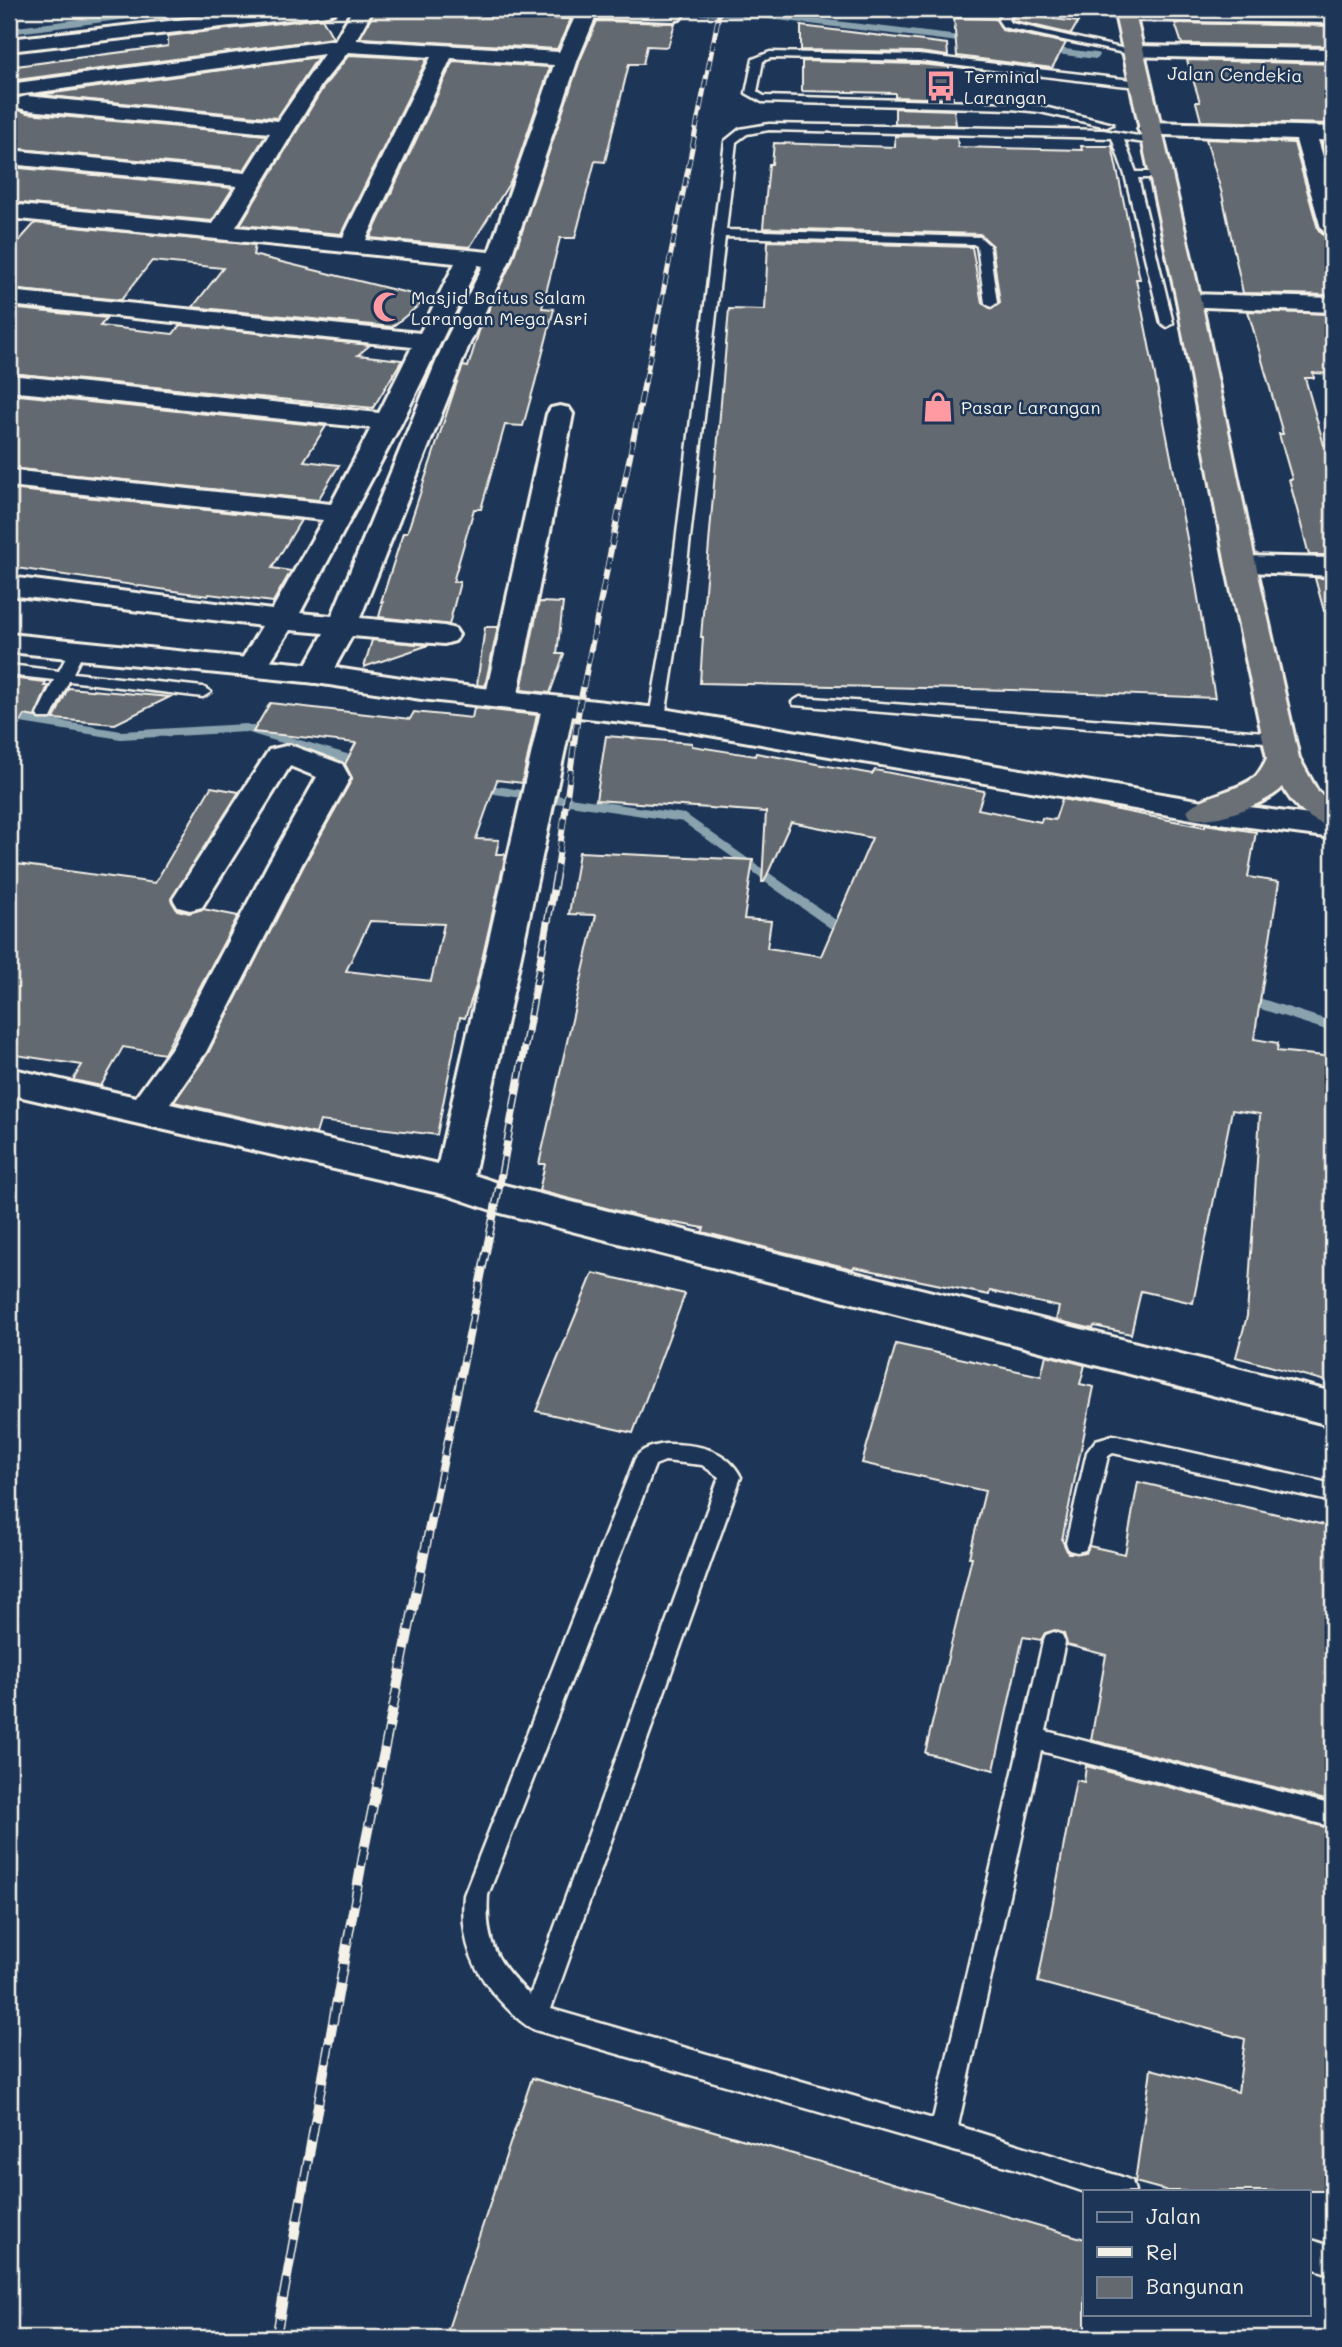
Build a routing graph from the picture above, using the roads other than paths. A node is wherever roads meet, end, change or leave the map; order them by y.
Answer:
1 (149, 9) edge
2 (327, 9) edge
3 (363, 9) edge
4 (520, 9) edge
5 (1123, 10) edge
6 (587, 12) junction
7 (673, 15) dead end
8 (1333, 17) edge
9 (9, 30) edge
10 (9, 45) edge
11 (342, 45) junction
12 (444, 51) junction
13 (1333, 55) edge
14 (567, 59) junction
15 (1137, 70) junction
16 (144, 71) junction
17 (1333, 76) edge
18 (248, 78) dead end
19 (287, 81) dead end
20 (313, 82) junction
21 (9, 90) edge
22 (9, 101) edge
23 (286, 128) junction
24 (1305, 134) junction
25 (1333, 134) edge
26 (1117, 135) junction
27 (1151, 135) junction
28 (9, 157) edge
29 (1131, 174) junction
30 (1160, 175) junction
31 (253, 181) junction
32 (19, 212) edge
33 (1333, 228) edge
34 (220, 233) junction
35 (719, 233) junction
36 (9, 235) edge
37 (350, 247) junction
38 (470, 258) junction
39 (498, 260) junction
40 (9, 299) edge
41 (1189, 301) junction
42 (991, 303) dead end
43 (1333, 304) edge
44 (1167, 323) dead end
45 (427, 341) junction
46 (9, 383) edge
47 (560, 414) dead end
48 (389, 422) junction
49 (9, 478) edge
50 (358, 478) junction
51 (400, 482) junction
52 (339, 513) junction
53 (1241, 565) junction
54 (1333, 567) edge
55 (9, 586) edge
56 (282, 620) junction
57 (342, 627) junction
58 (444, 635) dead end
59 (9, 643) edge
60 (70, 663) junction
61 (252, 667) junction
62 (9, 670) edge
63 (316, 674) junction
64 (203, 692) dead end
65 (501, 699) junction
66 (800, 702) dead end
67 (558, 707) junction
68 (45, 715) dead end
69 (657, 717) junction
70 (1281, 748) junction
71 (1203, 811) junction
72 (1333, 817) edge
73 (1333, 828) edge
74 (190, 899) dead end
75 (9, 1082) edge
76 (145, 1112) junction
77 (453, 1182) junction
78 (1333, 1409) edge
79 (1333, 1493) edge
80 (1077, 1543) dead end
81 (1054, 1642) dead end
82 (1031, 1738) junction
83 (1333, 1816) edge
84 (535, 2017) junction
85 (943, 2135) junction
86 (1119, 2190) edge
87 (1310, 2253) edge
88 (1333, 2261) edge

1 - 9 street
2 - 10 street
3 - 11 street
4 - 6 street
5 - 8 street
5 - 15 highway
5 - 15 lane
6 - 7 street
6 - 14 street
11 - 12 street
11 - 16 street
11 - 20 street
12 - 14 street
12 - 37 street
13 - 15 street
14 - 39 street
15 - 17 street, Jalan Cendekia
15 - 27 highway
15 - 27 lane
16 - 18 street
16 - 21 street
19 - 20 street
20 - 23 street
22 - 23 street
23 - 31 street
24 - 25 street
24 - 27 street
24 - 33 street
26 - 27 lane
26 - 29 lane
26 - 35 lane
27 - 30 highway
28 - 31 street
29 - 30 lane
29 - 44 lane
30 - 41 highway
31 - 34 street
32 - 34 street
32 - 36 street
34 - 37 street
35 - 42 lane
35 - 69 lane
37 - 38 street
38 - 39 street
38 - 45 street
39 - 51 street
40 - 45 street
41 - 43 street
41 - 53 highway
45 - 48 street
46 - 48 street
47 - 65 street
48 - 50 street
49 - 52 street
50 - 51 street
50 - 52 street
51 - 57 street
52 - 56 street
53 - 54 street
53 - 70 highway
55 - 56 street
56 - 57 street
56 - 61 street
57 - 58 street
57 - 63 street
59 - 60 street
60 - 61 street
60 - 62 lane
60 - 64 lane
60 - 68 lane
61 - 63 street
63 - 65 street
65 - 67 street
66 - 70 lane
67 - 69 street
67 - 77 street
69 - 71 street
70 - 71 highway
70 - 72 highway
71 - 73 street
74 - 76 street
75 - 76 street
76 - 77 street
77 - 78 street
79 - 80 lane
81 - 82 lane
82 - 83 lane
82 - 85 lane
84 - 84 lane
84 - 85 lane
85 - 86 lane
87 - 88 lane

